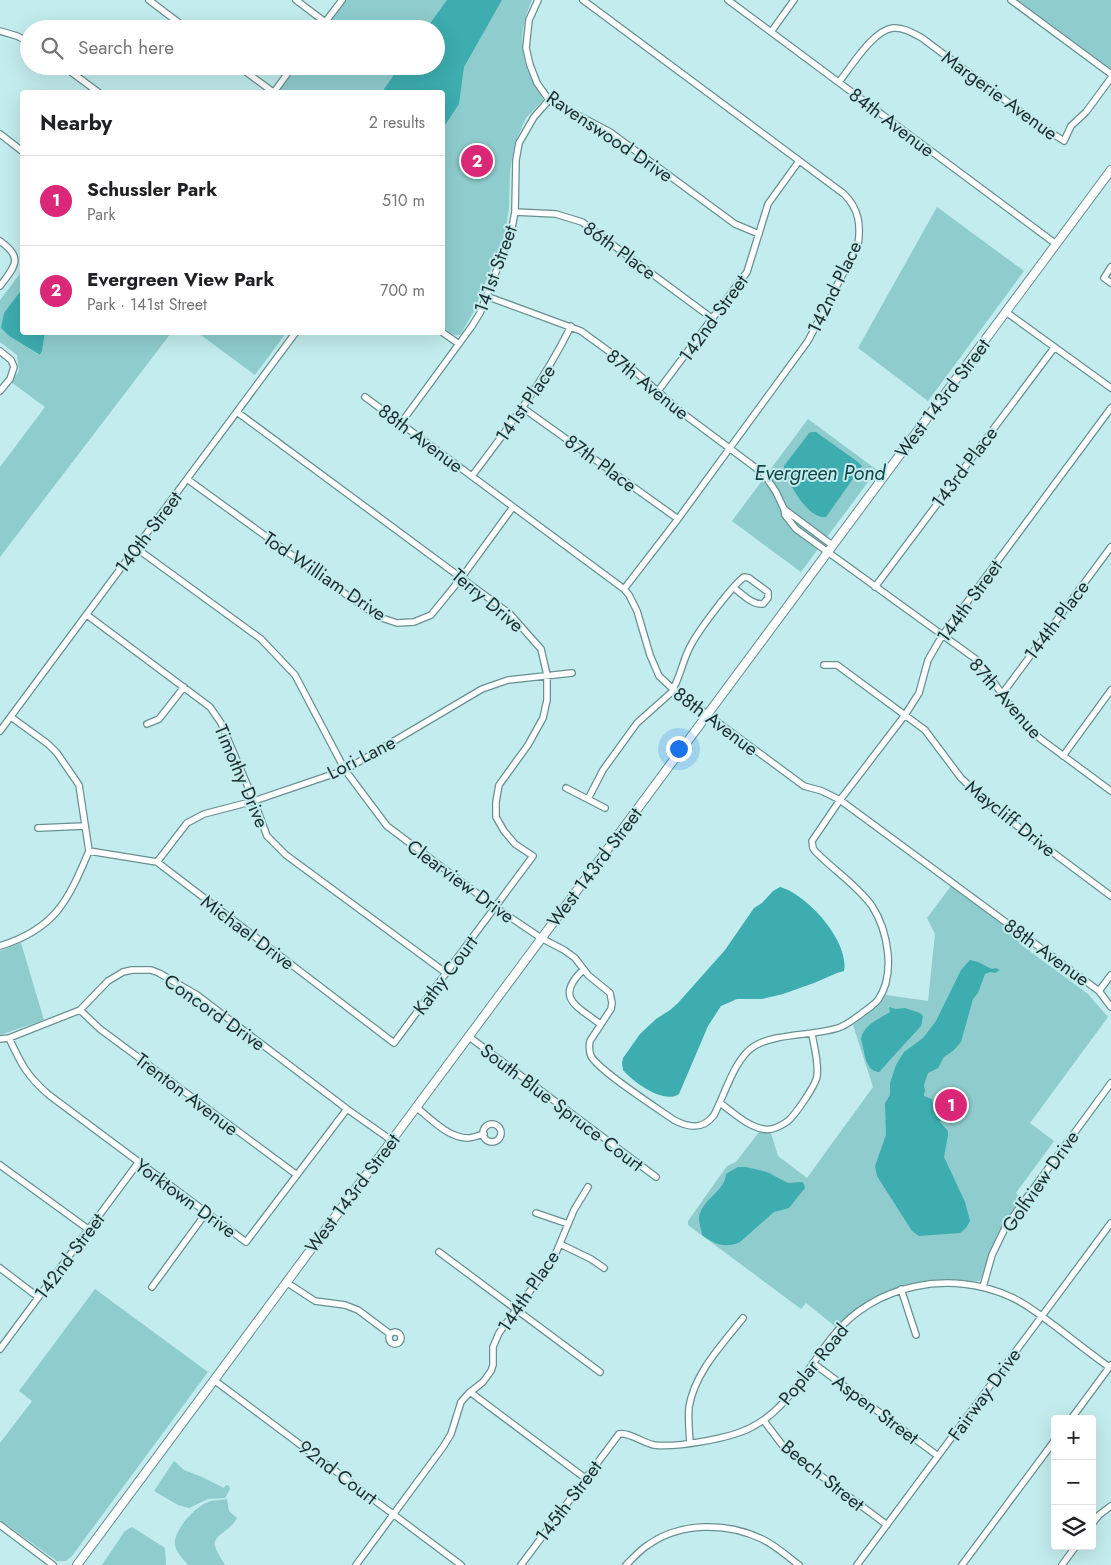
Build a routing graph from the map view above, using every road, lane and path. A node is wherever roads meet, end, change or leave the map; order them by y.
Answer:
1 (148, 0) edge
2 (296, 0) edge
3 (342, 0) edge
4 (538, 0) edge
5 (583, 0) edge
6 (728, 0) edge
7 (794, 0) edge
8 (1011, 0) edge
9 (175, 20) edge
10 (322, 20) edge
11 (327, 20) edge
12 (0, 31) edge
13 (771, 32) junction
14 (20, 38) edge
15 (75, 75) edge
16 (250, 75) edge
17 (286, 75) edge
18 (1111, 76) edge
19 (839, 82) junction
20 (95, 90) edge
21 (271, 90) edge
22 (275, 90) edge
23 (549, 100) junction
24 (0, 134) edge
25 (20, 149) edge
26 (799, 161) junction
27 (1111, 170) edge
28 (515, 212) junction
29 (759, 234) junction
30 (0, 241) edge
31 (1056, 244) junction
32 (1111, 267) edge
33 (1111, 283) edge
34 (0, 286) edge
35 (486, 296) junction
36 (1006, 312) junction
37 (713, 319) junction
38 (571, 326) junction
39 (445, 334) edge
40 (294, 335) edge
41 (459, 344) junction
42 (1054, 348) junction
43 (0, 351) edge
44 (1111, 388) edge
45 (658, 391) junction
46 (0, 392) edge
47 (365, 397) dead end
48 (523, 408) junction
49 (1111, 408) edge
50 (237, 412) junction
51 (401, 423) junction
52 (730, 448) junction
53 (472, 476) junction
54 (187, 480) junction
55 (513, 507) junction
56 (784, 509) junction
57 (678, 519) junction
58 (832, 546) junction
59 (1111, 546) edge
60 (136, 548) junction
61 (827, 552) junction
62 (462, 577) junction
63 (875, 587) junction
64 (734, 588) junction
65 (624, 589) junction
66 (86, 615) junction
67 (942, 636) junction
68 (824, 665) dead end
69 (572, 673) dead end
70 (547, 675) junction
71 (184, 687) junction
72 (674, 689) junction
73 (1111, 690) edge
74 (1002, 694) junction
75 (707, 714) junction
76 (905, 714) junction
77 (11, 717) junction
78 (147, 724) dead end
79 (0, 731) edge
80 (1063, 756) junction
81 (345, 770) junction
82 (566, 788) dead end
83 (1111, 791) edge
84 (588, 799) junction
85 (840, 800) junction
86 (254, 801) junction
87 (605, 808) dead end
88 (84, 826) junction
89 (38, 828) dead end
90 (89, 851) junction
91 (157, 862) junction
92 (1111, 896) edge
93 (495, 908) junction
94 (541, 938) junction
95 (0, 946) edge
96 (584, 970) junction
97 (446, 973) junction
98 (1111, 975) edge
99 (1099, 991) junction
100 (1111, 1007) edge
101 (80, 1010) junction
102 (600, 1024) junction
103 (812, 1034) junction
104 (468, 1036) junction
105 (9, 1038) junction
106 (0, 1039) edge
107 (394, 1043) joint
108 (1111, 1083) edge
109 (720, 1103) junction
110 (416, 1107) junction
111 (347, 1109) junction
112 (484, 1134) dead end
113 (391, 1140) junction
114 (138, 1163) junction
115 (0, 1165) edge
116 (297, 1175) junction
117 (656, 1178) dead end
118 (588, 1187) dead end
119 (206, 1213) junction
120 (536, 1213) dead end
121 (1111, 1223) edge
122 (568, 1224) junction
123 (88, 1230) junction
124 (560, 1244) junction
125 (439, 1252) dead end
126 (0, 1268) edge
127 (604, 1268) dead end
128 (286, 1282) junction
129 (152, 1287) dead end
130 (983, 1287) junction
131 (901, 1290) junction
132 (38, 1297) junction
133 (517, 1310) junction
134 (1041, 1316) junction
135 (743, 1318) dead end
136 (390, 1334) dead end
137 (916, 1335) dead end
138 (0, 1349) edge
139 (813, 1363) junction
140 (1110, 1366) edge
141 (600, 1372) dead end
142 (214, 1380) junction
143 (470, 1392) junction
144 (1074, 1415) edge
145 (764, 1421) junction
146 (616, 1437) joint
147 (690, 1442) junction
148 (1051, 1445) edge
149 (938, 1456) junction
150 (585, 1478) junction
151 (1111, 1506) edge
152 (394, 1515) junction
153 (1096, 1519) edge
154 (0, 1525) edge
155 (886, 1525) junction
156 (1073, 1550) edge
157 (53, 1565) edge
158 (76, 1565) edge
159 (356, 1565) edge
160 (461, 1565) edge
161 (521, 1565) edge
162 (626, 1565) edge
163 (799, 1565) edge
164 (857, 1565) edge
165 (962, 1565) edge
166 (1062, 1565) edge

1 - 9 street
2 - 10 street
3 - 11 street
4 - 23 street, Ravenswood Drive
5 - 26 street, 142nd Place
6 - 13 street, 84th Avenue
7 - 13 street
8 - 18 street
12 - 14 street
13 - 19 street, 84th Avenue
15 - 20 street
16 - 21 street
17 - 22 street
18 - 19 street, Margerie Avenue
19 - 31 street, 84th Avenue
23 - 28 street, 141st Street
23 - 29 street, Ravenswood Drive
24 - 25 street
26 - 29 street, 142nd Street
26 - 52 street, 142nd Place
27 - 31 main road, West 143rd Street
28 - 35 street, 141st Street
28 - 37 street, 86th Place
29 - 37 street, 142nd Street
30 - 34 street
31 - 36 main road, West 143rd Street
32 - 33 street
35 - 38 street, 87th Avenue
35 - 41 street, 141st Street
36 - 42 street
36 - 58 main road, West 143rd Street
37 - 45 street, 142nd Street
38 - 45 street, 87th Avenue
38 - 48 street, 141st Place
39 - 41 street
40 - 50 street, 140th Street
41 - 51 street, 141st Street
42 - 44 street
42 - 63 street, 143rd Place
43 - 46 street
45 - 52 street, 87th Avenue
47 - 51 street, 88th Avenue
48 - 53 street, 141st Place
48 - 57 street, 87th Place
49 - 67 street, 144th Street
50 - 54 street, 140th Street
50 - 62 street, Terry Drive
51 - 53 street, 88th Avenue
52 - 56 street, 87th Avenue
52 - 57 street, 142nd Place
53 - 55 street, 88th Avenue
54 - 60 street, 140th Street
54 - 62 street, Tod William Drive
55 - 62 street, Tod William Drive
55 - 65 street, 88th Avenue
56 - 58 street
56 - 61 street, 87th Avenue
57 - 65 street, 142nd Place
58 - 61 main road, West 143rd Street
59 - 74 street, 144th Place
60 - 66 street, 140th Street
60 - 81 street, Clearview Drive
61 - 63 street, 87th Avenue
61 - 75 main road, West 143rd Street
62 - 70 street, Terry Drive
63 - 67 street, 87th Avenue
64 - 64 street
64 - 72 street
65 - 72 street, 88th Avenue
66 - 71 street, Timothy Drive
66 - 77 street, 140th Street
67 - 74 street, 87th Avenue
67 - 76 street, 144th Street
68 - 76 street, Maycliff Drive
69 - 70 street, Lori Lane
70 - 81 street, Lori Lane
70 - 93 street, Terry Drive
71 - 78 street
71 - 86 street, Timothy Drive
72 - 75 street, 88th Avenue
72 - 84 street
73 - 80 street
74 - 80 street, 87th Avenue
75 - 85 street, 88th Avenue
75 - 94 main road, West 143rd Street
76 - 85 street, 144th Street
76 - 92 street, Maycliff Drive
77 - 79 street, 140th Street
77 - 88 street
80 - 83 street, 87th Avenue
81 - 86 street, Lori Lane
81 - 93 street, Clearview Drive
82 - 84 street
84 - 87 street
85 - 99 street, 88th Avenue
85 - 103 street, Clearview Drive
86 - 91 street, Lori Lane
86 - 97 street, Timothy Drive
88 - 89 street
88 - 90 street
90 - 91 street, Michael Drive
90 - 95 street
91 - 107 street, Michael Drive
93 - 94 street, Clearview Drive
93 - 97 street, Kathy Court
94 - 96 street, Clearview Drive
94 - 104 main road, West 143rd Street
96 - 102 street, Clearview Drive
96 - 102 street
97 - 107 street, Kathy Court
98 - 99 street
99 - 100 street, 88th Avenue
101 - 105 street, Concord Drive
101 - 111 street, Concord Drive
101 - 116 street, Trenton Avenue
102 - 109 street, Clearview Drive
103 - 109 street, Clearview Drive
103 - 109 street
104 - 110 main road, West 143rd Street
104 - 117 street, South Blue Spruce Court
105 - 106 street, Concord Drive
105 - 114 street, Yorktown Drive
108 - 130 street, Golfview Drive
110 - 112 street
110 - 113 main road, West 143rd Street
111 - 113 street, Concord Drive
111 - 116 street, Yorktown Drive
113 - 128 main road, West 143rd Street
114 - 119 street, Yorktown Drive
114 - 123 street, 142nd Street
115 - 123 street
116 - 119 street, Yorktown Drive
118 - 122 street, 144th Place
119 - 129 street
120 - 122 street
121 - 134 street, Fairway Drive
122 - 124 street, 144th Place
123 - 132 street, 142nd Street
124 - 127 street
124 - 133 street, 144th Place
125 - 133 street
126 - 132 street
128 - 136 street
128 - 142 main road, West 143rd Street
130 - 131 street, Poplar Road
130 - 134 street, Poplar Road
131 - 137 street
131 - 139 street, Poplar Road
132 - 138 street, 142nd Street
133 - 141 street
133 - 143 street, 144th Place
134 - 140 street, Poplar Road
134 - 149 street, Fairway Drive
135 - 147 street
139 - 145 street, Poplar Road
139 - 149 street, Aspen Street
140 - 144 street
142 - 152 street, 92nd Court
142 - 158 main road, West 143rd Street
143 - 150 street
143 - 152 street, 144th Place
145 - 147 street, Poplar Road
145 - 155 street, Beech Street
146 - 147 street, Poplar Road
146 - 150 street, 145th Street
148 - 165 street
149 - 155 street, Fairway Drive
150 - 161 street, 145th Street
151 - 153 street
152 - 159 street, 144th Place
152 - 160 street, 92nd Court
154 - 157 street
155 - 164 street, Fairway Drive
156 - 166 street
162 - 163 street

